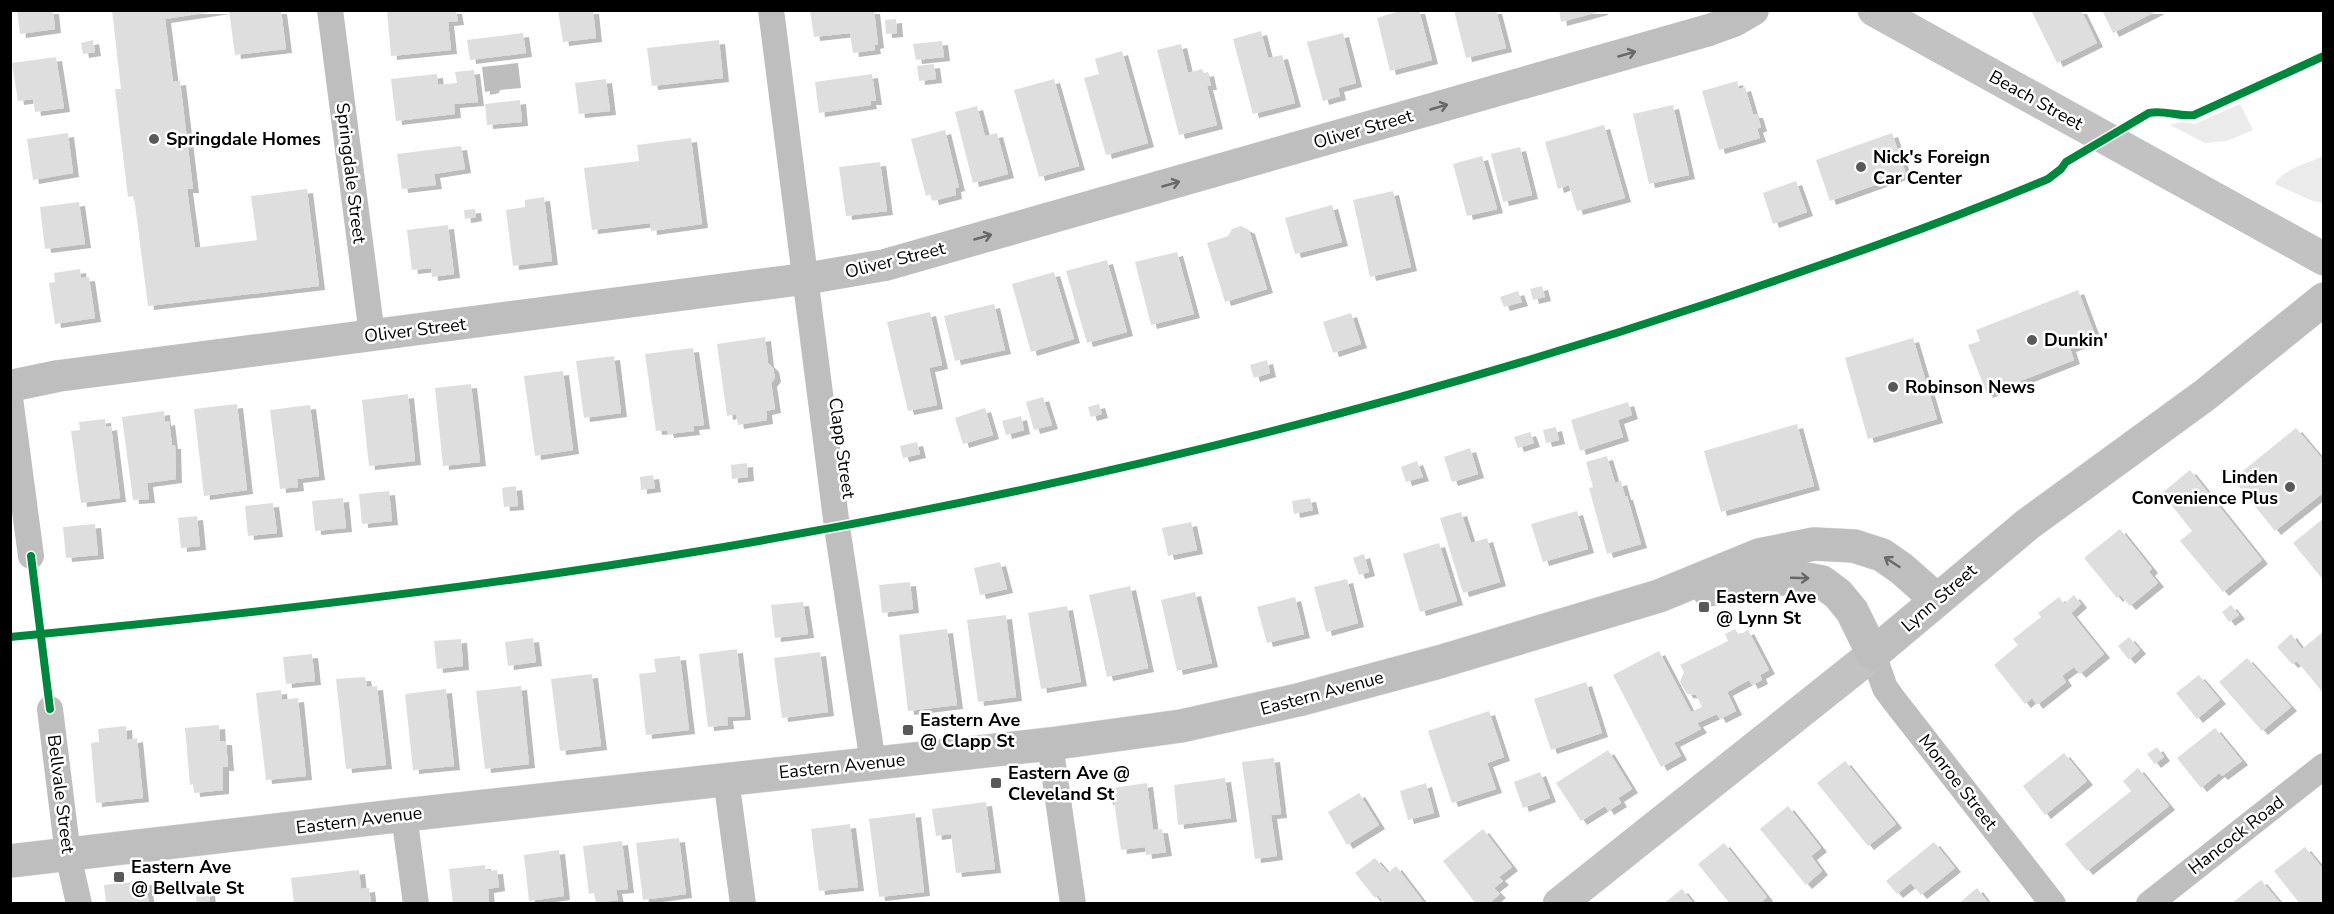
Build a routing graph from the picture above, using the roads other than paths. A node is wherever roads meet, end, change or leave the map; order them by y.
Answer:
1 (330, 10) edge
2 (771, 10) edge
3 (1753, 10) edge
4 (1874, 10) edge
5 (1907, 18) edge
6 (2324, 260) edge
7 (804, 279) junction
8 (2324, 299) edge
9 (372, 335) junction
10 (10, 386) edge
11 (10, 398) edge
12 (31, 556) dead end
13 (1659, 596) junction
14 (1937, 600) junction
15 (1873, 654) junction
16 (50, 709) dead end
17 (1050, 744) junction
18 (873, 763) junction
19 (2324, 766) edge
20 (726, 779) junction
21 (404, 814) junction
22 (68, 855) junction
23 (10, 861) edge
24 (79, 903) edge
25 (416, 903) edge
26 (743, 903) edge
27 (1073, 903) edge
28 (1559, 903) edge
29 (2053, 903) edge
30 (2148, 903) edge

1 - 9 street, Springdale Street
2 - 7 street, Clapp Street
7 -> 3 street, Oliver Street
4 - 5 main road, Beach Street
5 - 6 main road, Beach Street
7 - 9 street, Oliver Street
7 - 18 street, Clapp Street
8 - 14 main road, Lynn Street
9 - 10 street, Oliver Street
11 - 12 street
14 -> 13 main road, Eastern Avenue
13 -> 15 main road, Eastern Avenue
13 - 17 main road, Eastern Avenue
14 - 15 main road, Lynn Street
15 - 28 main road, Lynn Street
15 - 29 street, Monroe Street
16 - 22 street, Bellvale Street
17 - 18 main road, Eastern Avenue
17 - 27 street
18 - 20 main road, Eastern Avenue
19 - 30 street, Hancock Road
20 - 21 main road, Eastern Avenue
20 - 26 street
21 - 22 main road, Eastern Avenue
21 - 25 street
22 - 23 main road, Eastern Avenue
22 - 24 street, Bellvale Street

